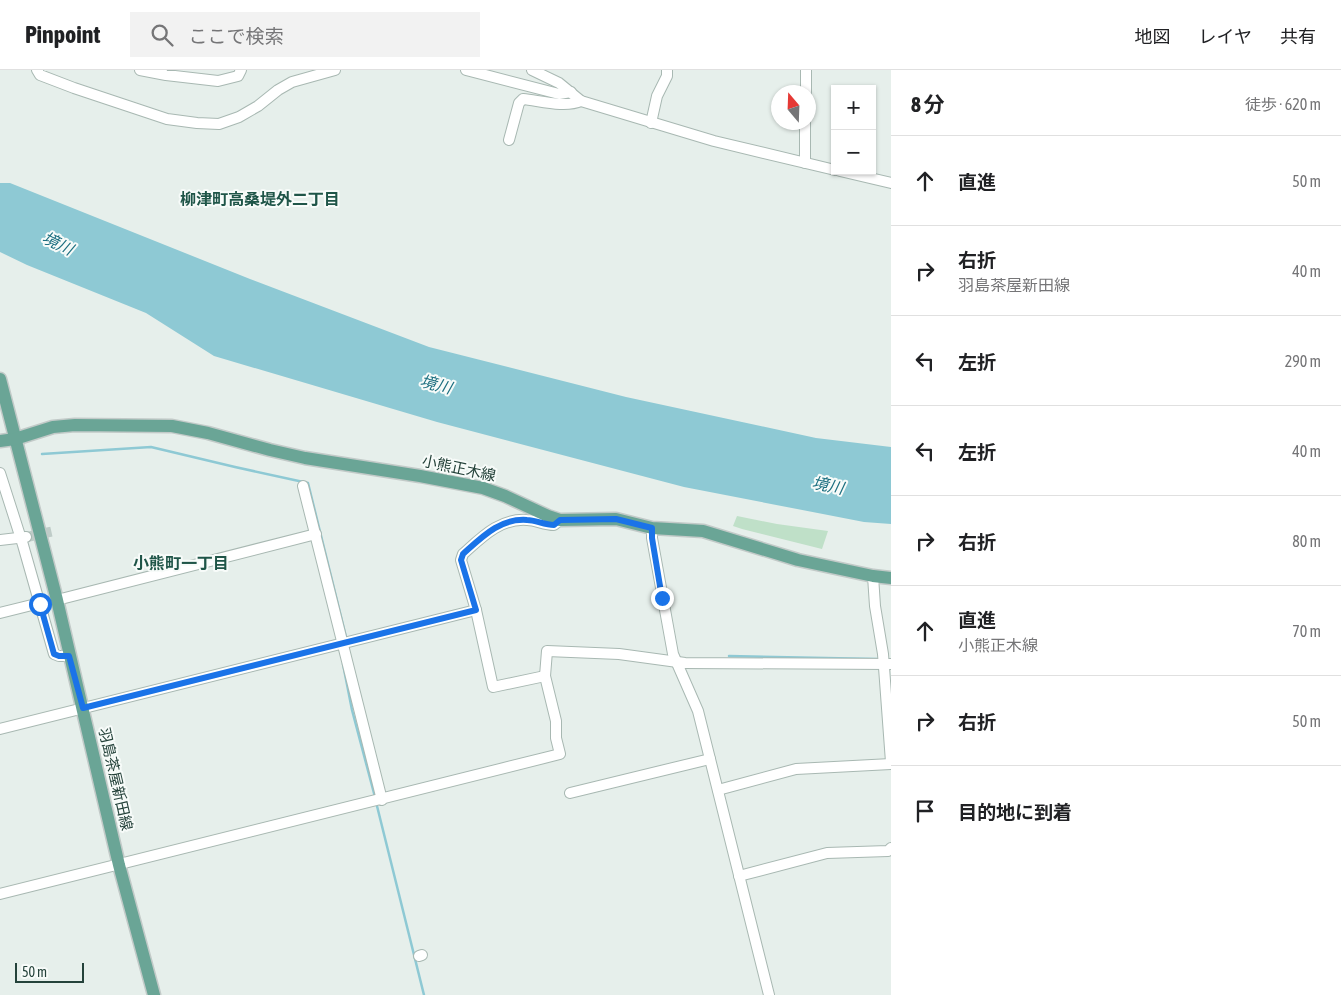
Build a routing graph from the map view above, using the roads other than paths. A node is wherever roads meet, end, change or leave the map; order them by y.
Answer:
1 (37, 70) edge
2 (140, 70) edge
3 (241, 70) edge
4 (335, 70) edge
5 (466, 70) edge
6 (532, 70) edge
7 (667, 70) edge
8 (806, 70) edge
9 (806, 85) edge
10 (571, 92) junction
11 (581, 101) junction
12 (651, 123) junction
13 (805, 130) edge
14 (509, 140) dead end
15 (805, 163) junction
16 (831, 169) edge
17 (859, 175) edge
18 (891, 182) edge
19 (0, 379) edge
20 (15, 439) junction
21 (0, 441) edge
22 (0, 473) edge
23 (303, 486) dead end
24 (560, 520) junction
25 (652, 528) junction
26 (316, 534) junction
27 (24, 538) junction
28 (0, 540) edge
29 (873, 576) junction
30 (891, 578) edge
31 (57, 600) junction
32 (40, 604) junction
33 (476, 610) junction
34 (0, 614) edge
35 (343, 643) junction
36 (69, 656) junction
37 (676, 661) junction
38 (887, 664) edge
39 (545, 676) junction
40 (83, 708) junction
41 (0, 729) edge
42 (710, 759) junction
43 (891, 763) edge
44 (718, 790) junction
45 (570, 793) dead end
46 (382, 800) junction
47 (891, 848) edge
48 (119, 865) junction
49 (739, 876) junction
50 (0, 894) edge
51 (154, 995) edge
52 (769, 995) edge

1 - 4 street
2 - 3 street
5 - 10 street
6 - 10 street
7 - 12 street
8 - 9 street
10 - 11 street
11 - 12 street
11 - 14 street
12 - 15 street
13 - 15 street
15 - 16 street
17 - 18 street
19 - 20 main road, 羽島茶屋新田線
20 - 21 main road
20 - 24 main road, 小熊正木線
20 - 31 main road, 羽島茶屋新田線
22 - 27 street
23 - 26 street
24 - 25 main road, 小熊正木線
24 - 33 street
25 - 29 main road, 小熊正木線
25 - 37 street
26 - 31 street
26 - 35 street
27 - 28 street
27 - 32 street
29 - 30 main road, 小熊正木線
29 - 38 street
31 - 36 main road, 羽島茶屋新田線
32 - 34 street
32 - 36 street
33 - 35 street
33 - 39 street
35 - 40 street
35 - 46 street
36 - 40 main road, 羽島茶屋新田線
37 - 38 street
37 - 39 street
37 - 42 street
38 - 43 street
39 - 46 street
40 - 41 street
40 - 48 main road, 羽島茶屋新田線
42 - 44 street
42 - 45 street
43 - 44 street
44 - 49 street
46 - 48 street
47 - 49 street
48 - 50 street
48 - 51 main road, 羽島茶屋新田線
49 - 52 street

